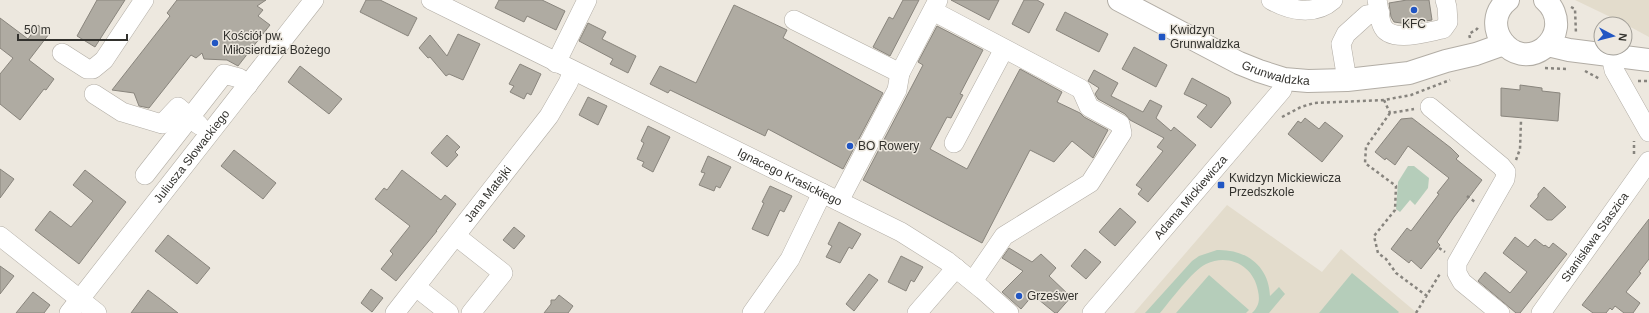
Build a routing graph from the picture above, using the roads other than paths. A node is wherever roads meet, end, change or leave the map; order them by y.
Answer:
1 (144, 0) edge
2 (314, 0) edge
3 (431, 0) edge
4 (587, 0) edge
5 (1119, 0) edge
6 (1271, 0) edge
7 (1333, 0) edge
8 (1445, 0) edge
9 (1545, 0) edge
10 (935, 6) edge
11 (1379, 7) edge
12 (794, 20) dead end
13 (1493, 21) edge
14 (1552, 38) junction
15 (1004, 49) junction
16 (62, 53) dead end
17 (1593, 53) edge
18 (1611, 56) joint
19 (1649, 60) edge
20 (556, 63) junction
21 (1449, 70) junction
22 (573, 71) junction
23 (900, 73) junction
24 (1284, 79) junction
25 (1347, 80) junction
26 (248, 85) junction
27 (94, 94) dead end
28 (1430, 106) road end
29 (191, 118) junction
30 (1642, 133) edge
31 (209, 134) junction
32 (954, 143) dead end
33 (1641, 158) edge
34 (145, 175) dead end
35 (822, 193) junction
36 (840, 201) junction
37 (0, 236) edge
38 (456, 236) junction
39 (956, 268) junction
40 (973, 281) junction
41 (416, 287) junction
42 (74, 306) edge
43 (97, 313) edge
44 (395, 313) edge
45 (449, 313) edge
46 (471, 313) edge
47 (752, 313) edge
48 (917, 313) edge
49 (1009, 313) edge
50 (1092, 313) edge
51 (1500, 313) edge
52 (1541, 313) edge

1 - 16 street
2 - 26 street, Juliusza Słowackiego
3 - 20 street, Ignacego Krasickiego
4 - 20 street
5 - 24 main road, Grunwaldzka
6 - 7 street
8 - 11 street
9 - 14 main road
10 - 15 street
10 - 23 street
11 - 25 street
12 - 23 street
13 - 14 main road
13 - 21 main road, Grunwaldzka
13 - 21 main road, Grunwaldzka
14 - 17 main road
15 - 32 street
15 - 40 street
18 - 19 main road
18 - 30 street
20 - 22 street, Ignacego Krasickiego
21 - 25 main road, Grunwaldzka
22 - 35 street, Ignacego Krasickiego
22 - 38 street, Jana Matejki
23 - 36 street
24 - 25 main road, Grunwaldzka
24 - 50 street, Adama Mickiewicza
26 - 29 street
26 - 31 street, Juliusza Słowackiego
27 - 29 street
28 - 51 street
29 - 31 street
29 - 34 street
31 - 42 street, Juliusza Słowackiego
33 - 52 street, Stanisława Staszica
35 - 36 street, Ignacego Krasickiego
35 - 47 street
36 - 39 street, Ignacego Krasickiego
37 - 42 street
38 - 41 street, Jana Matejki
38 - 46 street
39 - 40 street, Ignacego Krasickiego
39 - 48 street
40 - 49 street, Ignacego Krasickiego
41 - 44 street, Jana Matejki
41 - 45 street
42 - 43 street

